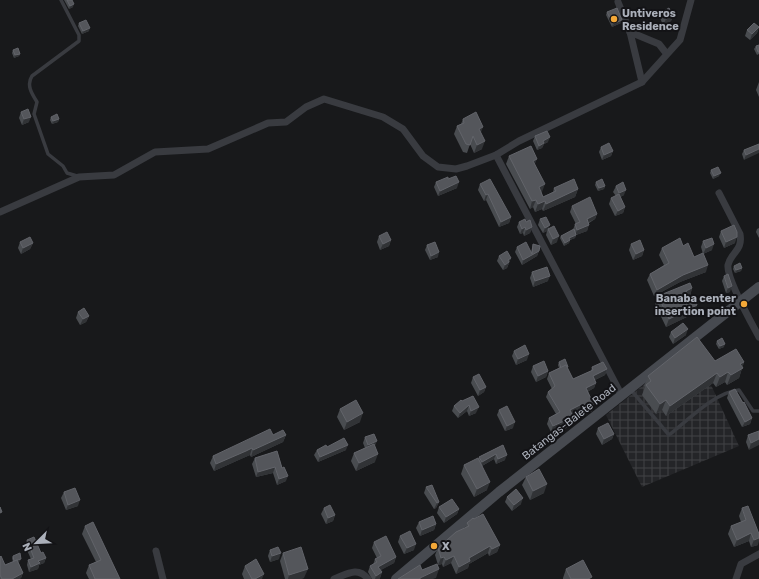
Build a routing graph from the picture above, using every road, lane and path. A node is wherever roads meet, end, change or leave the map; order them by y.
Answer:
1 (61, 0) edge
2 (691, 0) edge
3 (618, 2) dead end
4 (630, 32) junction
5 (666, 53) junction
6 (642, 82) junction
7 (496, 155) junction
8 (79, 177) junction
9 (719, 193) dead end
10 (0, 212) edge
11 (759, 287) edge
12 (740, 301) junction
13 (759, 337) edge
14 (630, 389) junction
15 (622, 396) junction
16 (759, 410) edge
17 (156, 551) dead end
18 (759, 554) edge
19 (163, 579) edge
20 (334, 579) edge
21 (368, 579) edge
22 (396, 579) edge
23 (736, 579) edge

1 - 8 lane
2 - 5 street
3 - 4 street
4 - 5 street
4 - 6 street
5 - 6 street
6 - 7 street
7 - 8 street
7 - 15 street
8 - 10 street
9 - 12 street
11 - 12 main road, Batangas-Balete Road
12 - 13 street
12 - 14 main road, Batangas-Balete Road
14 - 15 main road, Batangas-Balete Road
14 - 16 lane
15 - 22 main road, Batangas-Balete Road
17 - 19 street
18 - 23 street
20 - 21 street

